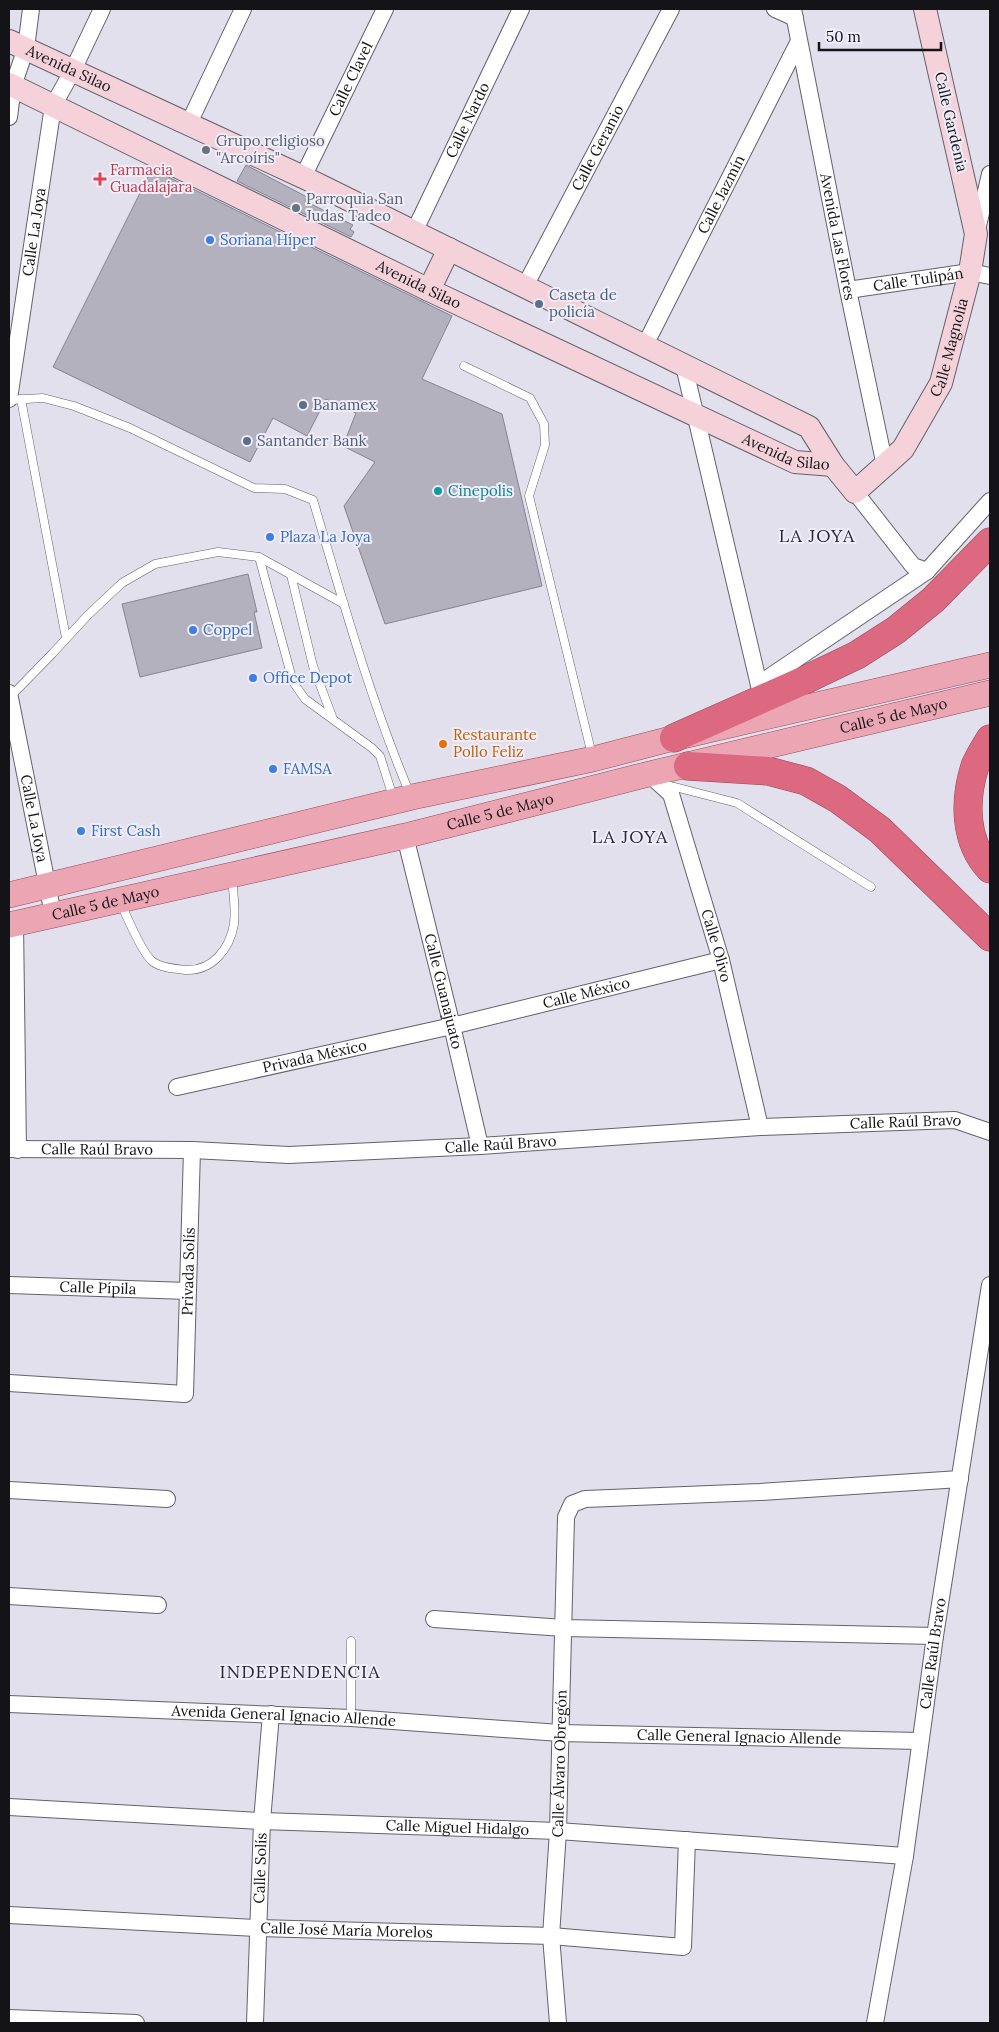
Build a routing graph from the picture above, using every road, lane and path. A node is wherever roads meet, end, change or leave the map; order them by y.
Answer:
1 (31, 9) edge
2 (102, 9) edge
3 (243, 9) edge
4 (384, 9) edge
5 (522, 9) edge
6 (671, 9) edge
7 (775, 9) edge
8 (925, 9) edge
9 (794, 14) edge
10 (799, 41) junction
11 (17, 44) edge
12 (74, 70) junction
13 (11, 85) edge
14 (53, 106) junction
15 (9, 117) edge
16 (189, 124) junction
17 (990, 174) edge
18 (303, 177) junction
19 (414, 232) junction
20 (976, 234) junction
21 (449, 249) junction
22 (980, 274) edge
23 (525, 286) junction
24 (429, 290) junction
25 (848, 290) junction
26 (644, 347) junction
27 (464, 366) dead end
28 (684, 366) junction
29 (13, 400) edge
30 (694, 414) junction
31 (833, 465) junction
32 (885, 466) junction
33 (855, 492) junction
34 (990, 501) edge
35 (990, 542) edge
36 (259, 557) junction
37 (927, 571) junction
38 (291, 575) junction
39 (344, 604) junction
40 (66, 638) junction
41 (990, 665) edge
42 (761, 691) junction
43 (990, 694) edge
44 (9, 696) edge
45 (333, 720) junction
46 (674, 738) junction
47 (990, 739) edge
48 (594, 759) junction
49 (688, 766) junction
50 (655, 779) junction
51 (403, 799) junction
52 (405, 836) junction
53 (990, 869) edge
54 (232, 874) junction
55 (46, 886) junction
56 (871, 887) dead end
57 (9, 895) edge
58 (119, 900) junction
59 (53, 914) junction
60 (12, 924) edge
61 (990, 937) edge
62 (721, 960) junction
63 (452, 1026) junction
64 (177, 1087) dead end
65 (760, 1127) junction
66 (990, 1132) edge
67 (480, 1146) junction
68 (14, 1150) edge
69 (192, 1150) junction
70 (9, 1285) edge
71 (990, 1285) edge
72 (188, 1291) junction
73 (9, 1383) edge
74 (960, 1479) junction
75 (9, 1490) edge
76 (167, 1500) dead end
77 (9, 1596) edge
78 (158, 1605) dead end
79 (434, 1619) dead end
80 (564, 1628) junction
81 (935, 1636) junction
82 (351, 1641) dead end
83 (9, 1704) edge
84 (271, 1714) junction
85 (351, 1718) junction
86 (560, 1733) junction
87 (920, 1741) junction
88 (9, 1807) edge
89 (262, 1821) junction
90 (558, 1830) junction
91 (687, 1840) junction
92 (905, 1856) junction
93 (9, 1915) edge
94 (258, 1928) junction
95 (551, 1936) junction
96 (9, 2018) edge
97 (136, 2023) edge
98 (255, 2023) edge
99 (558, 2023) edge
100 (875, 2023) edge

1 - 11 street
2 - 12 street, Calle La Joya
3 - 16 street
4 - 18 street, Calle Clavel
5 - 19 street, Calle Nardo
6 - 23 street, Calle Geranio
7 - 9 street
8 - 20 street, Calle Gardenia
9 - 10 street, Avenida Las Flores
10 - 25 street, Avenida Las Flores
10 - 26 street, Calle Jazmín
11 - 12 street, Avenida Silao
11 - 13 street
12 - 14 street, Calle La Joya
12 - 16 street, Avenida Silao
13 - 14 street, Avenida Silao
13 - 15 street
14 - 24 street, Avenida Silao
14 - 29 street, Calle La Joya
16 - 18 street, Avenida Silao
17 - 20 street, Calle Magnolia
18 - 19 street, Avenida Silao
19 - 21 street, Avenida Silao
20 - 22 street, Calle Magnolia
21 - 23 street, Avenida Silao
21 - 24 street
22 - 25 street, Calle Tulipán
22 - 32 street, Calle Magnolia
23 - 26 street, Avenida Silao
24 - 30 street, Avenida Silao
25 - 32 street, Avenida Las Flores
26 - 28 street, Avenida Silao
27 - 48 lane
28 - 30 street
28 - 31 street, Avenida Silao
29 - 39 lane
29 - 40 lane
30 - 31 street, Avenida Silao
30 - 42 street
31 - 33 street
32 - 33 street, Calle Magnolia
33 - 37 street
34 - 37 street
35 - 42 highway
36 - 38 lane
36 - 40 lane
36 - 45 lane
37 - 42 street
38 - 39 lane
38 - 45 lane
39 - 51 lane
40 - 44 lane
41 - 46 main road, Calle 5 de Mayo
42 - 46 highway
43 - 49 main road, Calle 5 de Mayo
44 - 55 street, Calle La Joya
45 - 51 lane
46 - 48 main road, Calle 5 de Mayo
47 - 53 highway
48 - 51 main road, Calle 5 de Mayo
49 - 50 main road, Calle 5 de Mayo
49 - 61 highway
50 - 52 main road, Calle 5 de Mayo
50 - 56 lane
50 - 62 street, Calle Olivo
51 - 55 main road, Calle 5 de Mayo
52 - 54 main road, Calle 5 de Mayo
52 - 63 street, Calle Guanajuato
54 - 58 main road, Calle 5 de Mayo
54 - 58 lane
55 - 57 main road, Calle 5 de Mayo
55 - 59 street, Calle La Joya
58 - 59 main road, Calle 5 de Mayo
59 - 60 main road, Calle 5 de Mayo
60 - 68 street
62 - 63 street, Calle México
62 - 65 street, Calle Olivo
63 - 64 street, Privada México
63 - 67 street, Calle Guanajuato
65 - 66 street, Calle Raúl Bravo
65 - 67 street, Calle Raúl Bravo
67 - 69 street, Calle Raúl Bravo
68 - 69 street, Calle Raúl Bravo
69 - 72 street, Privada Solís
70 - 72 street, Calle Pípila
71 - 74 street, Calle Raúl Bravo
72 - 73 street, Privada Solís
74 - 80 street, Calle Álvaro Obregón
74 - 81 street, Calle Raúl Bravo
75 - 76 street
77 - 78 street
79 - 80 street
80 - 81 street
80 - 86 street, Calle Álvaro Obregón
81 - 87 street, Calle Raúl Bravo
82 - 85 lane
83 - 84 street, Avenida General Ignacio Allende
84 - 85 street, Avenida General Ignacio Allende
84 - 89 street, Calle Solís
85 - 86 street, Avenida General Ignacio Allende
86 - 87 street, Calle General Ignacio Allende
86 - 90 street, Calle Álvaro Obregón
87 - 92 street, Calle Raúl Bravo
88 - 89 street, Calle Miguel Hidalgo
89 - 90 street, Calle Miguel Hidalgo
89 - 94 street, Calle Solís
90 - 91 street, Calle Miguel Hidalgo
90 - 95 street, Calle Álvaro Obregón
91 - 92 street, Calle Miguel Hidalgo
91 - 95 street, Calle José María Morelos
92 - 100 street, Calle Raúl Bravo
93 - 94 street, Calle José María Morelos
94 - 95 street, Calle José María Morelos
94 - 98 street, Calle Solís
95 - 99 street, Calle Álvaro Obregón
96 - 97 street

